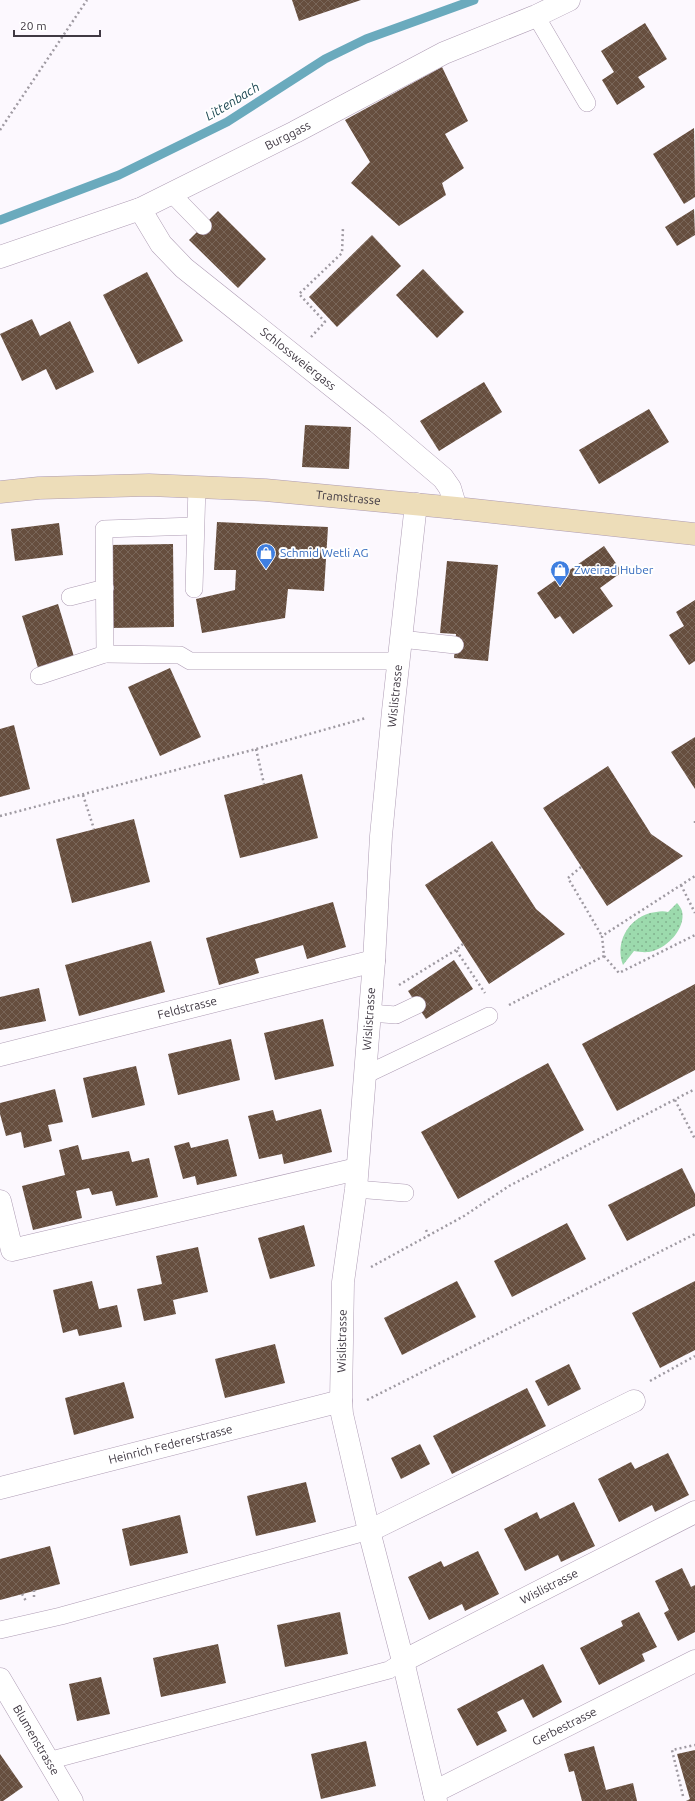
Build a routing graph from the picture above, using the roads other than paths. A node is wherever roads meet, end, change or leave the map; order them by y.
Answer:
1 (569, 0) edge
2 (536, 16) junction
3 (587, 103) dead end
4 (171, 193) junction
5 (140, 209) junction
6 (204, 226) dead end
7 (0, 257) edge
8 (196, 486) junction
9 (0, 492) edge
10 (416, 504) junction
11 (456, 508) junction
12 (195, 526) junction
13 (695, 534) edge
14 (105, 588) junction
15 (194, 589) dead end
16 (70, 597) dead end
17 (401, 639) junction
18 (455, 645) dead end
19 (105, 654) junction
20 (399, 661) junction
21 (39, 676) dead end
22 (374, 961) junction
23 (417, 1005) dead end
24 (370, 1013) junction
25 (493, 1014) road end
26 (0, 1055) edge
27 (365, 1075) junction
28 (357, 1179) junction
29 (405, 1193) dead end
30 (0, 1201) edge
31 (6, 1252) edge
32 (634, 1401) road end
33 (341, 1402) junction
34 (0, 1488) edge
35 (695, 1512) edge
36 (370, 1530) junction
37 (0, 1630) edge
38 (403, 1661) junction
39 (695, 1661) edge
40 (0, 1679) edge
41 (48, 1761) junction
42 (435, 1796) edge
43 (72, 1801) edge

1 - 2 street, Burggass
2 - 3 lane
2 - 4 street, Burggass
4 - 5 street, Burggass
4 - 6 lane
5 - 7 street, Burggass
5 - 11 street, Schlossweiergass
8 - 9 main road, Tramstrasse
8 - 10 main road, Tramstrasse
8 - 12 lane
10 - 11 main road, Tramstrasse
10 - 17 street, Wislistrasse
11 - 13 main road, Tramstrasse
12 - 14 lane
12 - 15 lane
14 - 16 lane
14 - 19 lane
17 - 18 lane
17 - 20 street, Wislistrasse
19 - 20 lane
19 - 21 lane
20 - 22 street, Wislistrasse
22 - 24 street, Wislistrasse
22 - 26 street, Feldstrasse
23 - 24 lane
24 - 27 street, Wislistrasse
25 - 27 lane
27 - 28 street, Wislistrasse
28 - 29 lane
28 - 31 street
28 - 33 street, Wislistrasse
30 - 31 street
32 - 36 street
33 - 34 street, Heinrich Federerstrasse
33 - 36 street, Wislistrasse
35 - 38 street, Wislistrasse
36 - 37 lane
36 - 38 street, Wislistrasse
38 - 41 lane
38 - 42 street, Wislistrasse
39 - 42 street, Gerbestrasse
40 - 41 street, Blumenstrasse
41 - 43 street, Blumenstrasse

